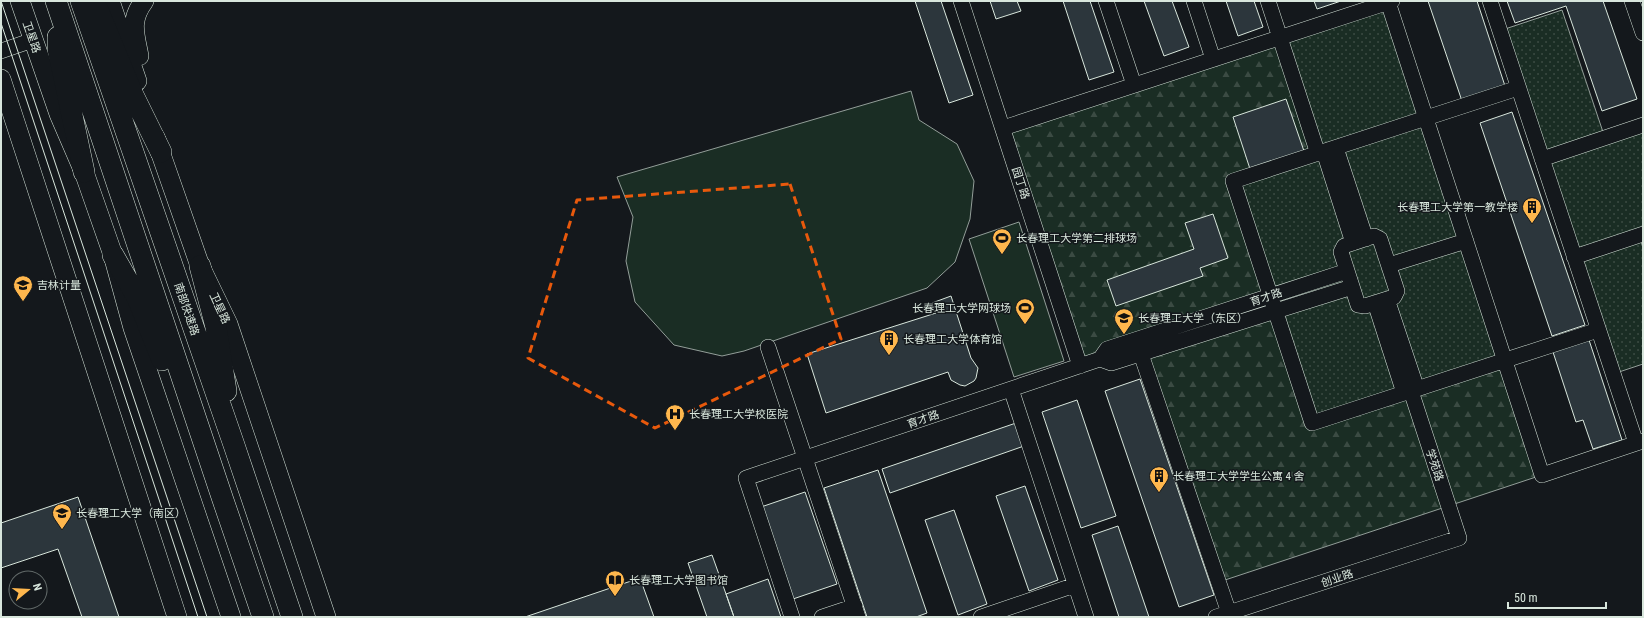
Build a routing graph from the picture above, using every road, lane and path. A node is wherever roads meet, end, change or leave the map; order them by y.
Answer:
1 (20, 1) edge
2 (55, 1) edge
3 (81, 1) edge
4 (95, 1) edge
5 (110, 1) edge
6 (144, 1) edge
7 (961, 1) edge
8 (1106, 1) edge
9 (1194, 1) edge
10 (1268, 1) edge
11 (1490, 1) edge
12 (1632, 1) edge
13 (1390, 2) edge
14 (1361, 6) edge
15 (1643, 33) edge
16 (1280, 38) junction
17 (33, 40) junction
18 (1, 51) edge
19 (1213, 59) junction
20 (1, 79) edge
21 (1134, 85) junction
22 (1518, 88) junction
23 (140, 92) junction
24 (1426, 118) junction
25 (1643, 125) edge
26 (1003, 128) junction
27 (1326, 151) junction
28 (160, 152) junction
29 (1542, 159) junction
30 (84, 172) junction
31 (1643, 234) edge
32 (1360, 241) junction
33 (1466, 241) junction
34 (113, 255) junction
35 (1574, 257) junction
36 (1389, 265) junction
37 (200, 266) junction
38 (1347, 271) junction
39 (1352, 287) junction
40 (1270, 296) junction
41 (1381, 301) junction
42 (1276, 311) junction
43 (1598, 330) junction
44 (768, 347) dead end
45 (1141, 354) junction
46 (1100, 360) junction
47 (1505, 360) junction
48 (1080, 366) junction
49 (1011, 389) junction
50 (1410, 391) junction
51 (1639, 442) edge
52 (234, 445) junction
53 (805, 458) junction
54 (223, 500) junction
55 (1459, 538) joint
56 (1075, 585) junction
57 (856, 612) edge
58 (1223, 615) edge
59 (177, 617) edge
60 (231, 617) edge
61 (263, 617) edge
62 (292, 617) edge
63 (326, 617) edge
64 (792, 617) edge
65 (822, 617) edge
66 (981, 617) edge
67 (1086, 617) edge

1 - 17 main road, 卫星路
2 - 30 highway
2 - 54 highway
3 - 52 highway, 南部快速路
4 - 28 highway
5 - 23 main road, 卫星路
6 - 23 main road
7 - 26 street, 园丁路
8 - 21 street
9 - 19 street
10 - 16 street
11 - 22 street
12 - 15 street
13 - 14 street
13 - 24 street
14 - 16 street
16 - 19 street
16 - 27 street
17 - 18 street
17 - 30 main road, 卫星路
19 - 21 street
20 - 59 main road
21 - 26 street
22 - 24 street
22 - 29 street
23 - 28 main road, 卫星路
24 - 27 street
24 - 33 street
25 - 29 street
26 - 48 street, 园丁路
27 - 32 street
27 - 40 street
28 - 37 main road, 卫星路
29 - 35 street
30 - 34 main road, 卫星路
31 - 35 street
32 - 36 street
32 - 38 street
33 - 36 street
33 - 47 street
34 - 54 highway
34 - 60 main road, 卫星路
35 - 43 street
36 - 41 street
37 - 52 highway
37 - 63 main road, 卫星路
38 - 39 street
38 - 40 street, 育才路
39 - 41 street
39 - 42 street, 育才路
40 - 42 street
40 - 46 street, 育才路
41 - 50 street, 学苑路
42 - 45 street, 育才路
42 - 50 street
43 - 47 street
43 - 51 street
44 - 53 street
45 - 46 street, 育才路
45 - 58 street
46 - 48 street, 育才路
47 - 50 street
47 - 51 street
48 - 49 street, 育才路
49 - 53 street, 育才路
49 - 56 street
50 - 55 street, 学苑路
52 - 62 highway, 南部快速路
53 - 57 street
53 - 64 street, 育才路
54 - 61 highway
55 - 58 street, 创业路
56 - 66 street
56 - 67 street
57 - 65 street

